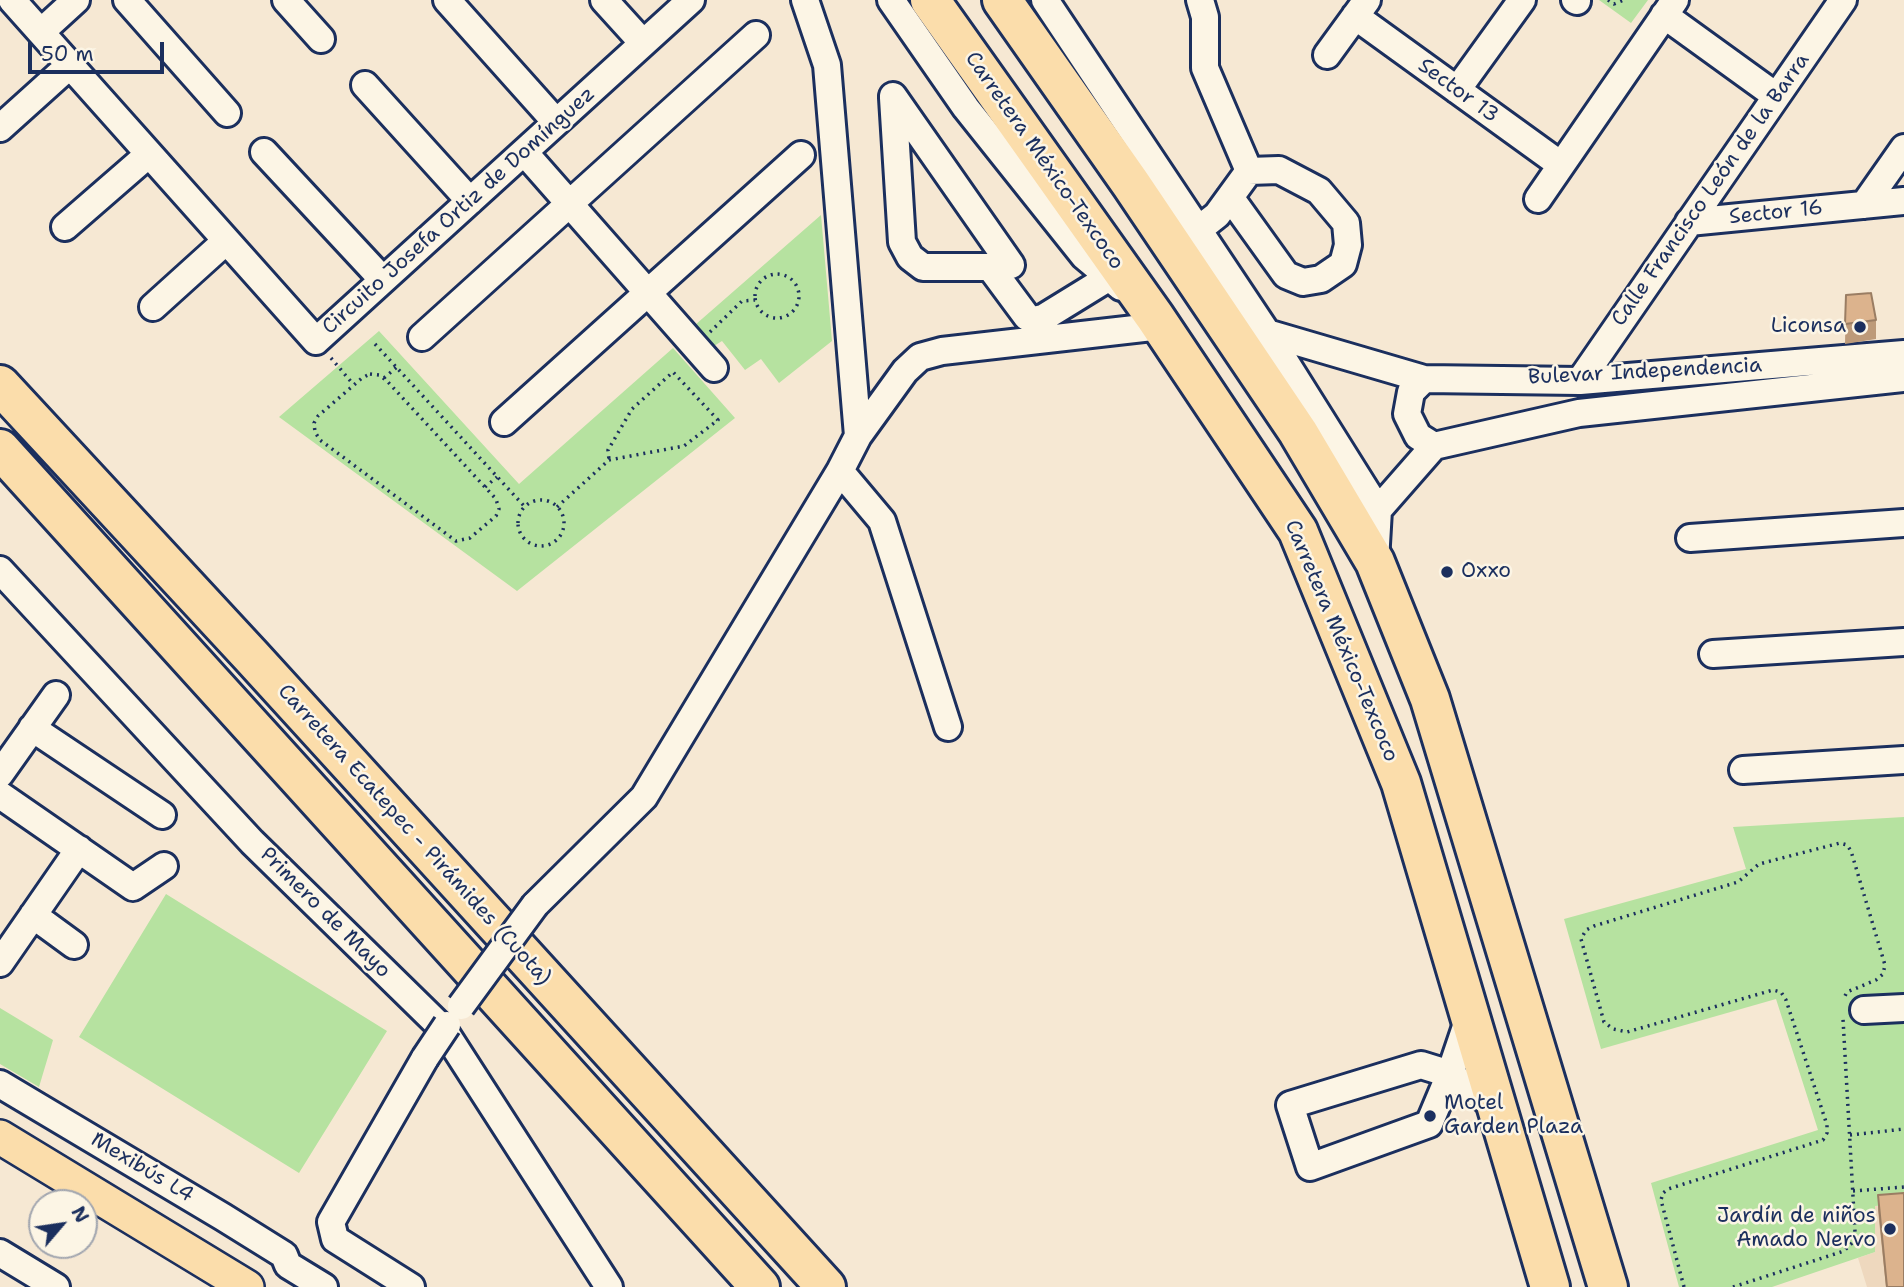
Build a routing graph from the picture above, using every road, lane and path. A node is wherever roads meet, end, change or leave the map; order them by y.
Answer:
1 (12, 0) edge
2 (76, 0) edge
3 (127, 0) edge
4 (286, 0) edge
5 (447, 0) edge
6 (604, 0) edge
7 (691, 0) edge
8 (805, 0) edge
9 (891, 0) edge
10 (930, 0) edge
11 (1002, 0) edge
12 (1045, 0) edge
13 (1200, 0) edge
14 (1522, 0) edge
15 (1608, 0) edge
16 (1624, 0) edge
17 (1843, 0) edge
18 (1361, 8) edge
19 (1670, 8) edge
20 (41, 32) junction
21 (756, 35) dead end
22 (321, 39) dead end
23 (643, 43) junction
24 (1327, 55) dead end
25 (70, 65) junction
26 (365, 85) dead end
27 (1457, 90) junction
28 (1776, 96) junction
29 (227, 113) dead end
30 (556, 122) junction
31 (0, 128) edge
32 (1904, 148) edge
33 (264, 152) dead end
34 (524, 152) junction
35 (149, 154) junction
36 (801, 155) dead end
37 (1562, 165) junction
38 (1249, 171) junction
39 (1230, 197) junction
40 (1538, 199) dead end
41 (470, 201) junction
42 (1904, 201) edge
43 (570, 205) junction
44 (1864, 205) junction
45 (1689, 222) junction
46 (65, 227) dead end
47 (1198, 230) junction
48 (226, 241) junction
49 (990, 267) junction
50 (1116, 274) junction
51 (383, 280) junction
52 (647, 292) junction
53 (755, 300) junction
54 (153, 307) dead end
55 (1158, 321) junction
56 (1267, 333) junction
57 (422, 337) dead end
58 (316, 341) junction
59 (375, 344) dead end
60 (694, 346) junction
61 (1904, 354) edge
62 (397, 368) junction
63 (714, 368) dead end
64 (384, 378) junction
65 (1904, 378) edge
66 (1424, 379) junction
67 (1580, 380) junction
68 (0, 384) edge
69 (354, 385) junction
70 (504, 422) dead end
71 (858, 436) junction
72 (1434, 446) junction
73 (0, 449) edge
74 (609, 460) junction
75 (840, 471) junction
76 (497, 476) junction
77 (485, 487) junction
78 (525, 507) junction
79 (557, 507) junction
80 (1378, 510) junction
81 (1904, 523) edge
82 (1690, 538) dead end
83 (1375, 562) junction
84 (0, 570) edge
85 (1904, 642) edge
86 (1713, 654) dead end
87 (56, 695) dead end
88 (948, 727) dead end
89 (32, 728) junction
90 (1904, 760) edge
91 (1743, 769) dead end
92 (0, 774) edge
93 (0, 794) edge
94 (162, 815) dead end
95 (79, 849) junction
96 (164, 866) dead end
97 (33, 915) junction
98 (74, 945) dead end
99 (0, 963) edge
100 (1850, 1008) junction
101 (1904, 1008) edge
102 (1470, 1015) junction
103 (1450, 1074) junction
104 (0, 1084) edge
105 (1497, 1108) junction
106 (1904, 1129) edge
107 (1850, 1135) junction
108 (0, 1137) edge
109 (1904, 1187) edge
110 (1853, 1191) junction
111 (284, 1255) junction
112 (4, 1264) edge
113 (1609, 1282) edge
114 (56, 1287) edge
115 (247, 1287) edge
116 (324, 1287) edge
117 (347, 1287) edge
118 (411, 1287) edge
119 (609, 1287) edge
120 (760, 1287) edge
121 (826, 1287) edge
122 (1550, 1287) edge
123 (1684, 1287) edge
124 (1733, 1287) edge

1 - 20 street, Circuito Josefa Ortiz de Domínguez
2 - 20 street
3 - 29 street
4 - 22 street
5 - 30 street
6 - 23 street
7 - 23 street, Circuito Josefa Ortiz de Domínguez
8 - 71 street
9 - 50 street
10 - 50 highway, Carretera México-Texcoco
11 - 83 highway
12 - 47 street
13 - 38 street
14 - 27 street
15 - 16 path
17 - 28 street, Calle Francisco León de la Barra
18 - 24 street, Sector 13
18 - 27 street, Sector 13
19 - 28 street
19 - 37 street
20 - 25 street, Circuito Josefa Ortiz de Domínguez
21 - 43 street
23 - 30 street, Circuito Josefa Ortiz de Domínguez
25 - 31 street
25 - 35 street, Circuito Josefa Ortiz de Domínguez
26 - 41 street
27 - 37 street, Sector 13
28 - 45 street, Calle Francisco León de la Barra
30 - 34 street, Circuito Josefa Ortiz de Domínguez
32 - 44 street
33 - 51 street
34 - 41 street, Circuito Josefa Ortiz de Domínguez
34 - 43 street
35 - 46 street
35 - 48 street, Circuito Josefa Ortiz de Domínguez
36 - 52 street
37 - 40 street
38 - 39 street
38 - 39 street
39 - 47 street
41 - 51 street, Circuito Josefa Ortiz de Domínguez
42 - 44 street, Sector 16
43 - 52 street
43 - 57 street
44 - 45 street, Sector 16
45 - 67 street, Calle Francisco León de la Barra
47 - 56 street
48 - 54 street
48 - 58 street, Circuito Josefa Ortiz de Domínguez
49 - 49 street
49 - 50 street
50 - 55 highway, Carretera México-Texcoco
51 - 58 street, Circuito Josefa Ortiz de Domínguez
52 - 60 street
52 - 70 street
53 - 53 path
53 - 60 path
55 - 71 street
55 - 102 highway, Carretera México-Texcoco
56 - 66 street, Bulevar Independencia
56 - 80 street
58 - 69 path
59 - 62 path
60 - 63 street
61 - 67 street, Bulevar Independencia
62 - 64 path
62 - 76 path
64 - 69 path
64 - 77 path
65 - 72 street, Bulevar Independencia
66 - 67 street, Bulevar Independencia
66 - 72 street
68 - 121 highway, Carretera Ecatepec - Pirámides (Cuota)
69 - 77 path
71 - 75 street
72 - 80 street
73 - 120 highway
74 - 74 path
74 - 79 path
75 - 88 street
75 - 118 street, bridge
76 - 77 path
76 - 78 path
78 - 79 path
78 - 79 path
80 - 83 street
81 - 82 street
83 - 113 highway
84 - 119 street, Primero de Mayo
85 - 86 street
87 - 89 street
89 - 92 street
89 - 94 street
90 - 91 street
93 - 95 street
95 - 96 street
95 - 97 street
97 - 98 street
97 - 99 street
100 - 101 street
100 - 107 path
100 - 123 path
102 - 103 street
102 - 105 highway, Carretera México-Texcoco
103 - 103 street
103 - 105 street
104 - 111 street, Mexibús L4
105 - 122 highway, Carretera México-Texcoco
106 - 107 path
107 - 110 path
108 - 115 main road
109 - 110 path
110 - 124 path
111 - 116 street, Mexibús L4
111 - 117 street, Mexibús L4
112 - 114 street

